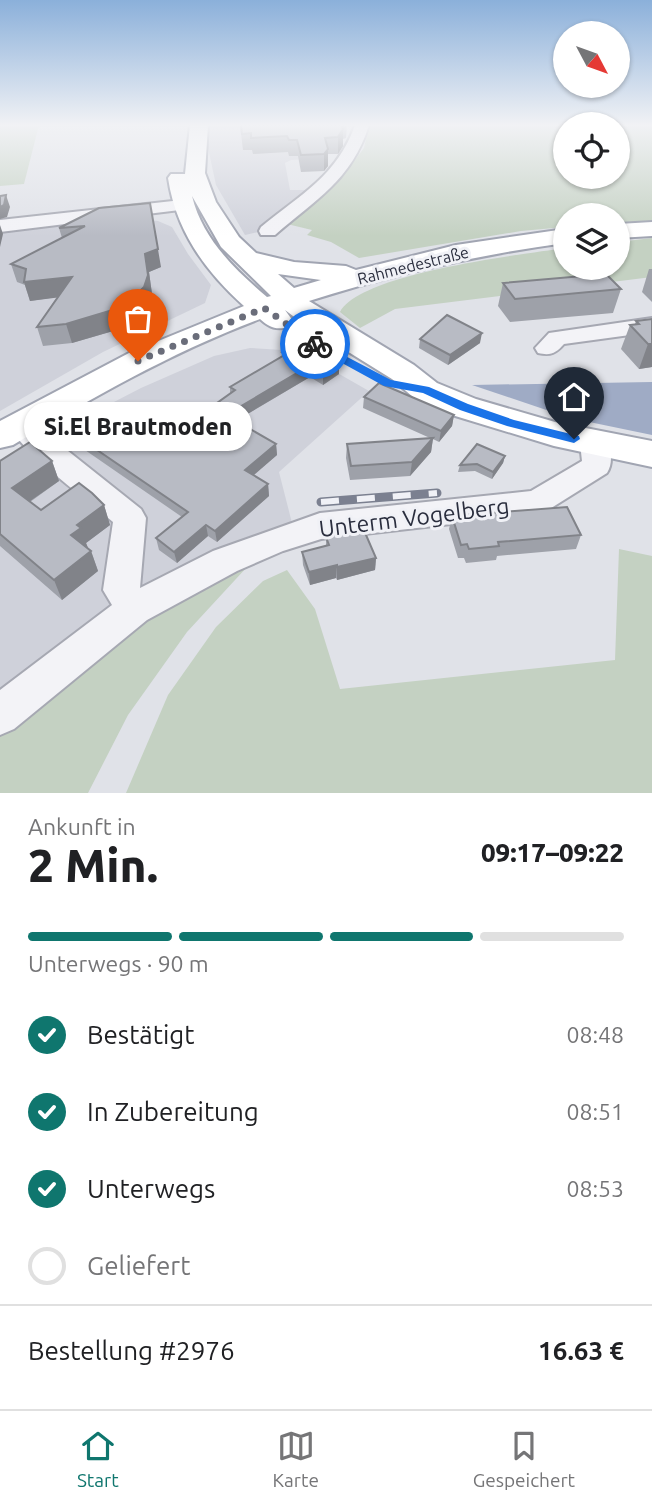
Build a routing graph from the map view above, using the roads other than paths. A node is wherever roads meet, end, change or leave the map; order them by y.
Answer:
1 (178, 162) edge
2 (196, 162) edge
3 (348, 162) edge
4 (193, 204) junction
5 (0, 226) edge
6 (652, 229) edge
7 (630, 230) edge
8 (268, 231) dead end
9 (553, 238) edge
10 (248, 260) junction
11 (366, 275) junction
12 (277, 304) junction
13 (652, 326) edge
14 (547, 348) dead end
15 (11, 430) edge
16 (594, 443) junction
17 (652, 454) edge
18 (134, 609) junction
19 (0, 715) edge

1 - 4 main road
2 - 4 main road
3 - 8 street
4 - 5 street
4 - 10 main road
4 - 12 main road
6 - 7 main road
9 - 11 main road, Rahmedestraße
10 - 11 main road
10 - 12 main road
11 - 12 main road, Rahmedestraße
12 - 15 main road, Rahmedestraße
12 - 16 main road
13 - 14 street
15 - 18 lane
16 - 17 main road
16 - 18 street, Unterm Vogelberg
18 - 19 street, Unterm Vogelberg

